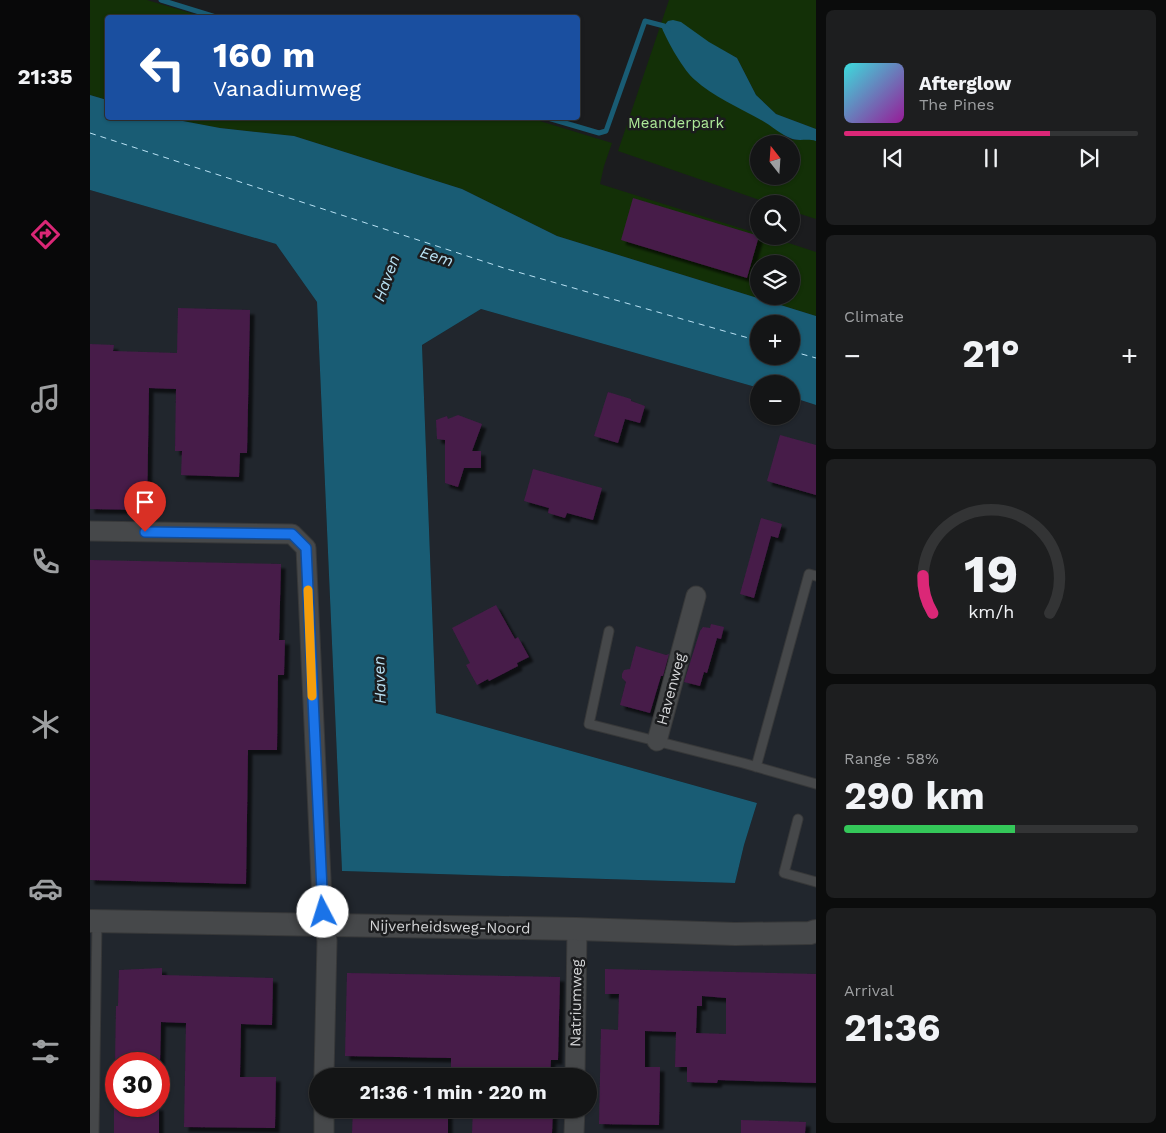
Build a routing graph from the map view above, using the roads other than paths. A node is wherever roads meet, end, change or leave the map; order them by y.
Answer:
1 (90, 531) edge
2 (816, 576) edge
3 (696, 596) dead end
4 (609, 631) dead end
5 (656, 741) junction
6 (756, 767) junction
7 (816, 784) edge
8 (798, 819) dead end
9 (816, 882) edge
10 (93, 921) edge
11 (324, 924) junction
12 (577, 929) junction
13 (814, 933) edge
14 (324, 1068) edge
15 (575, 1068) edge
16 (324, 1118) edge
17 (574, 1118) edge
18 (94, 1133) edge
19 (324, 1133) edge
20 (574, 1133) edge

1 - 11 street
2 - 6 lane
3 - 5 street, Havenweg
4 - 5 lane
5 - 6 lane, Havenweg
6 - 7 lane, Havenweg
8 - 9 lane
10 - 11 street, Nijverheidsweg-Noord
10 - 18 lane
11 - 12 street, Nijverheidsweg-Noord
11 - 14 street
12 - 13 street, Nijverheidsweg-Noord
12 - 15 street, Natriumweg
16 - 19 street
17 - 20 street

